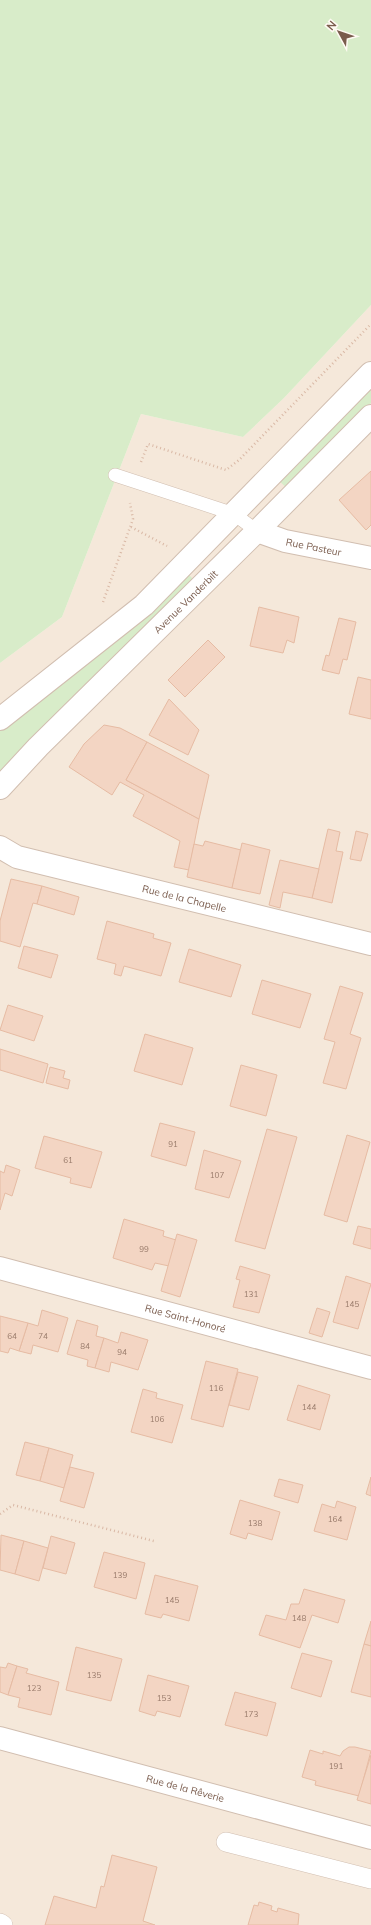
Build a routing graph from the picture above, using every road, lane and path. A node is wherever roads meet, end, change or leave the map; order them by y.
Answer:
1 (371, 324) edge
2 (371, 373) edge
3 (371, 416) edge
4 (139, 468) dead end
5 (115, 474) dead end
6 (130, 500) dead end
7 (234, 514) junction
8 (131, 527) junction
9 (257, 531) junction
10 (169, 547) dead end
11 (371, 558) edge
12 (98, 606) dead end
13 (0, 719) edge
14 (0, 788) edge
15 (0, 847) edge
16 (371, 944) edge
17 (0, 1268) edge
18 (371, 1368) edge
19 (0, 1514) edge
20 (154, 1541) dead end
21 (0, 1738) edge
22 (371, 1838) edge
23 (226, 1842) dead end
24 (371, 1879) edge
25 (0, 1922) edge
26 (3, 1925) edge

1 - 4 path
2 - 7 street
3 - 9 street, Avenue Vanderbilt
5 - 7 lane
6 - 8 path
7 - 9 lane
7 - 13 street
8 - 10 path
8 - 12 path
9 - 11 street, Rue Pasteur
9 - 14 street, Avenue Vanderbilt
15 - 16 street, Rue de la Chapelle
17 - 18 street, Rue Saint-Honoré
19 - 20 path
21 - 22 street, Rue de la Rêverie
23 - 24 street
25 - 26 street

